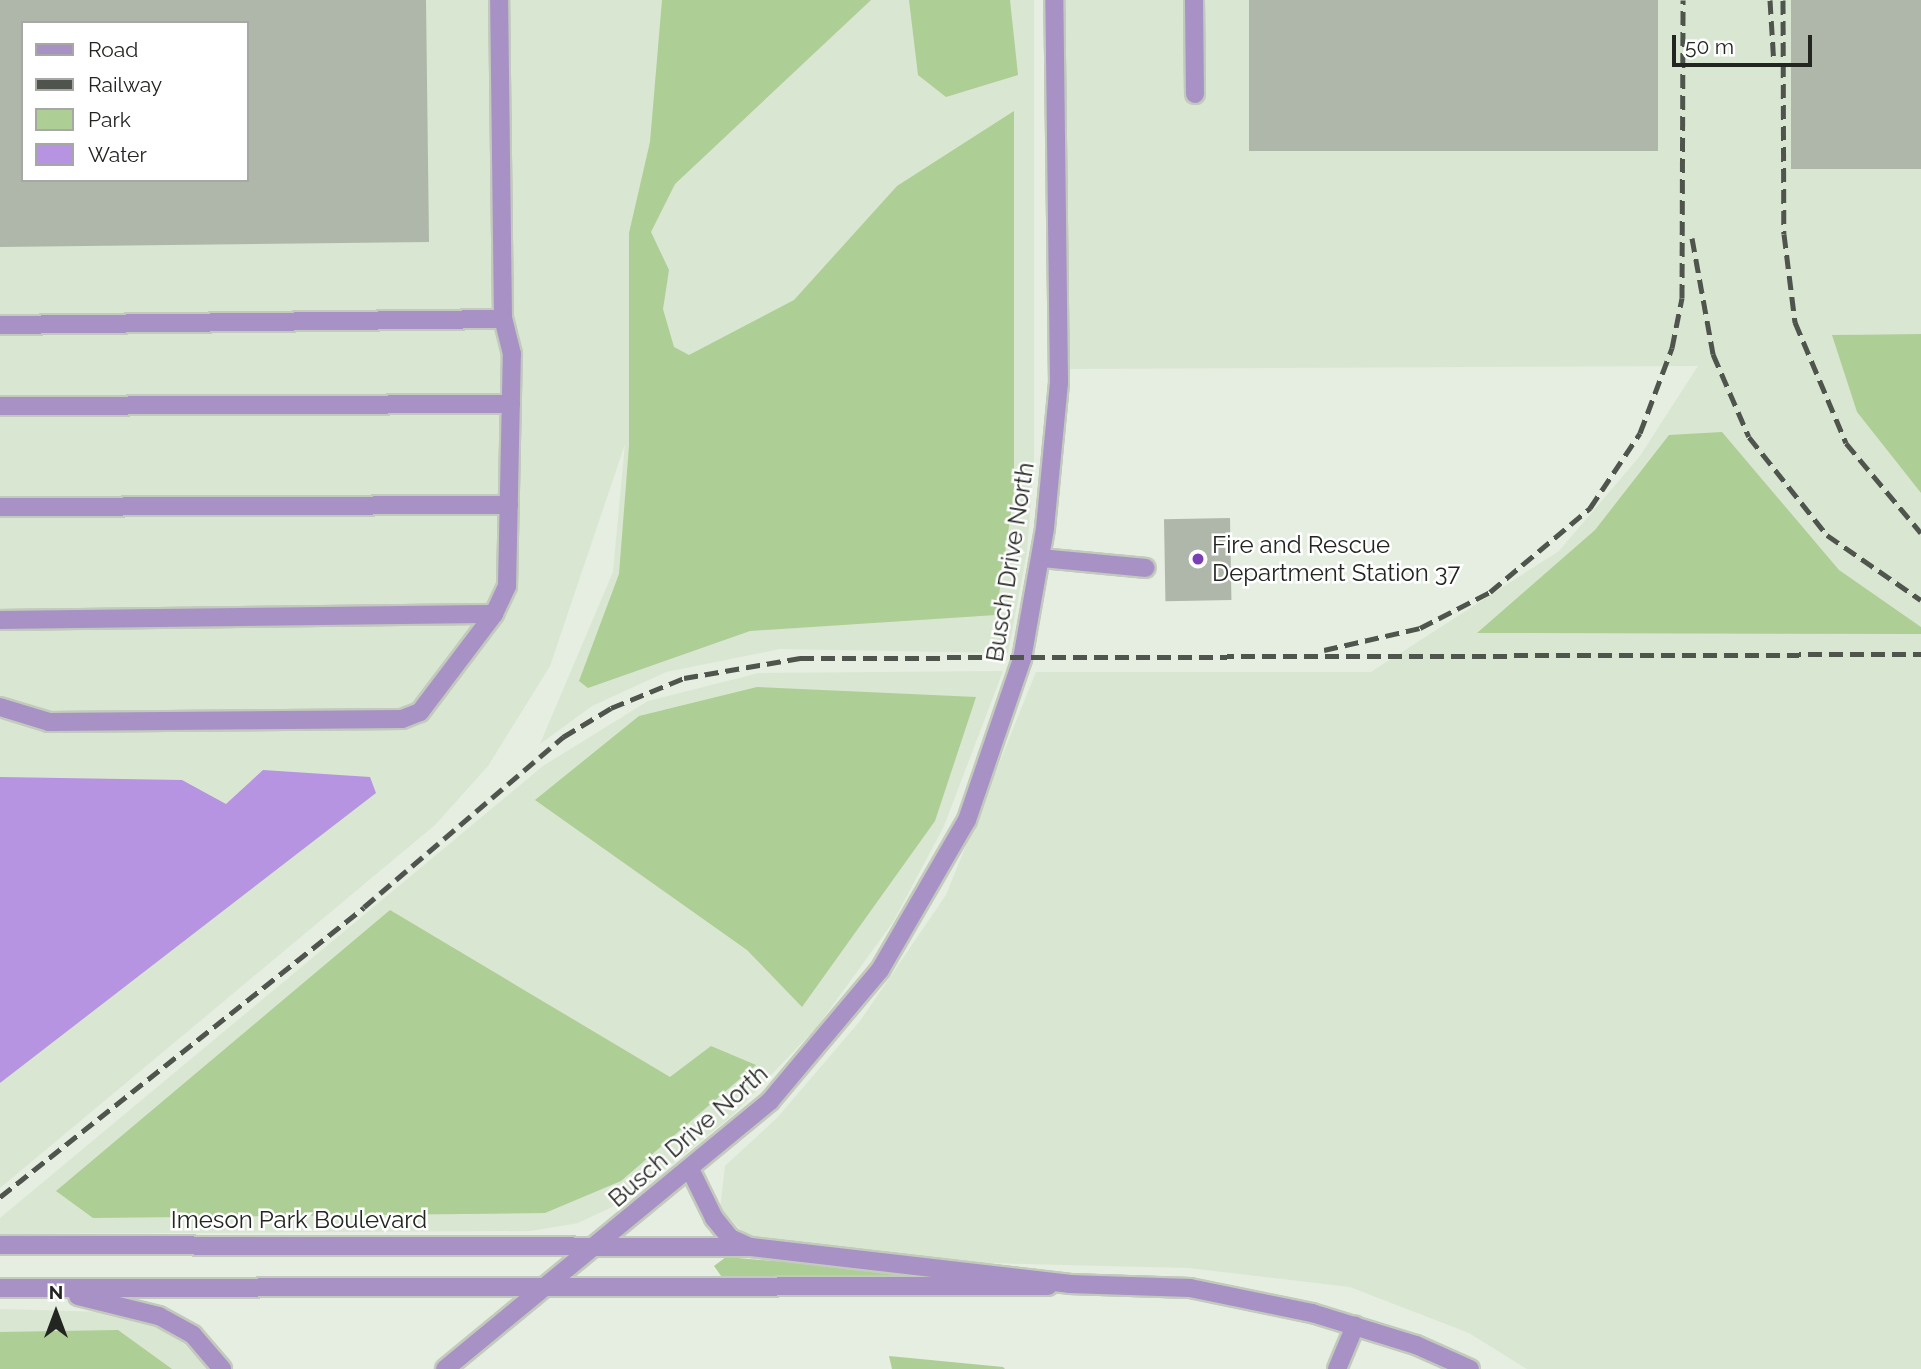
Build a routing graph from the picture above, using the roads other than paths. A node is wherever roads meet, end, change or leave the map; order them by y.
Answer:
1 (499, 0) edge
2 (1055, 0) edge
3 (1194, 0) edge
4 (1195, 94) dead end
5 (503, 318) junction
6 (0, 325) edge
7 (511, 404) junction
8 (0, 406) edge
9 (509, 505) junction
10 (0, 507) edge
11 (1041, 558) junction
12 (1146, 568) dead end
13 (494, 614) junction
14 (0, 620) edge
15 (0, 707) edge
16 (690, 1169) junction
17 (0, 1245) edge
18 (751, 1247) junction
19 (597, 1248) junction
20 (1069, 1284) junction
21 (550, 1286) junction
22 (0, 1287) edge
23 (26, 1287) junction
24 (1355, 1326) junction
25 (222, 1369) edge
26 (445, 1369) edge
27 (1337, 1369) edge
28 (1470, 1369) edge

1 - 5 street
2 - 11 street, Busch Drive North
3 - 4 street
5 - 6 street
5 - 7 street
7 - 8 street
7 - 9 street
9 - 10 street
9 - 13 street
11 - 12 street
11 - 16 street, Busch Drive North
13 - 14 street
13 - 15 street
16 - 18 street
16 - 19 street, Busch Drive North
17 - 19 street, Imeson Park Boulevard
18 - 19 street, Imeson Park Boulevard
18 - 20 street, Imeson Park Boulevard
19 - 21 street, Busch Drive North
20 - 21 street
20 - 24 street
21 - 23 street
21 - 26 street, Busch Drive North
22 - 23 street
23 - 25 street
24 - 27 street
24 - 28 street

